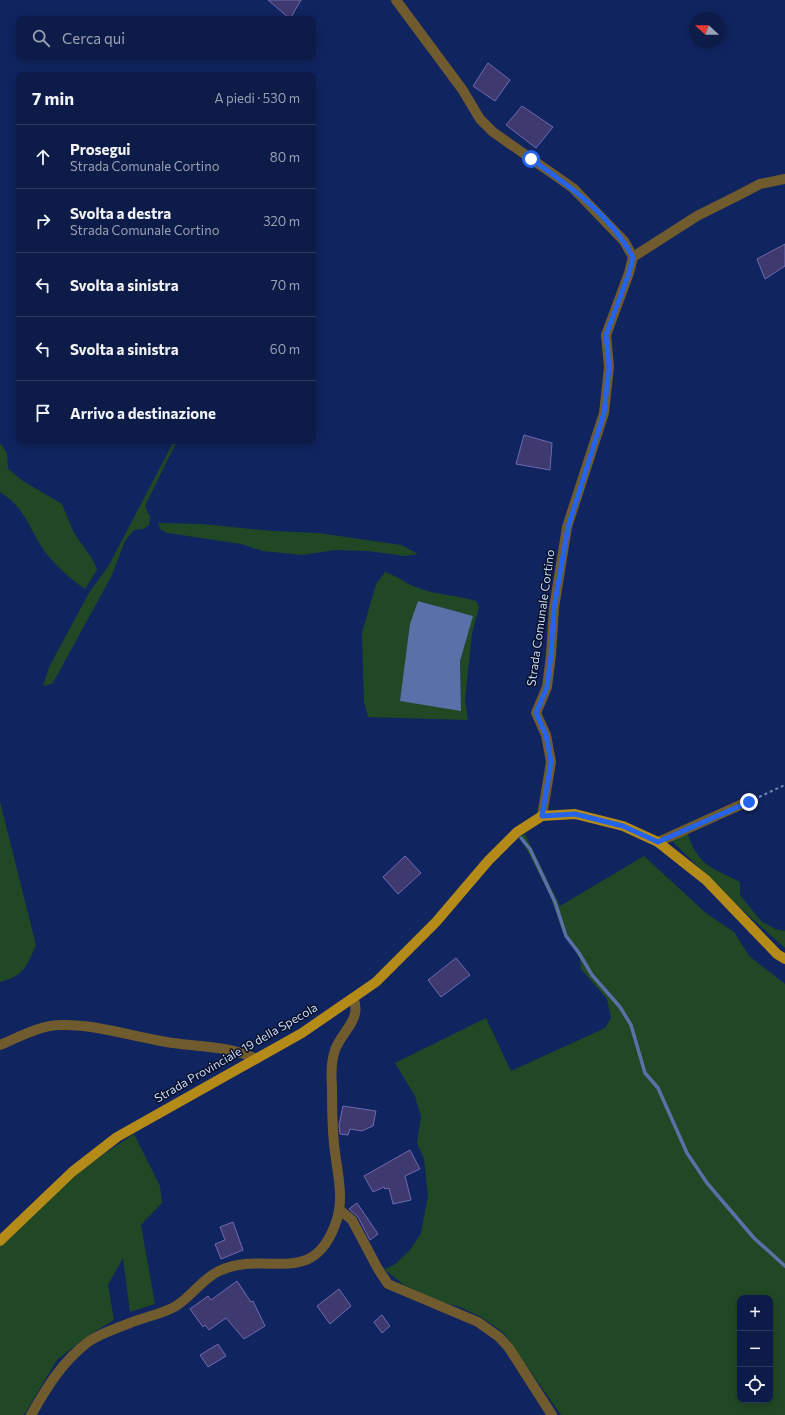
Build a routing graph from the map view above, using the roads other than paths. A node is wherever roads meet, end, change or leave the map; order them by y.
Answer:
1 (396, 0) edge
2 (785, 179) edge
3 (633, 257) junction
4 (749, 802) road end
5 (542, 816) junction
6 (658, 842) junction
7 (785, 959) edge
8 (353, 998) junction
9 (0, 1045) edge
10 (256, 1059) junction
11 (340, 1210) junction
12 (0, 1241) edge
13 (31, 1415) edge
14 (552, 1415) edge

1 - 3 street
2 - 3 street
3 - 5 street, Strada Comunale Cortino
4 - 6 street
5 - 6 main road, Strada Provinciale 19 della Specola
5 - 8 main road, Strada Provinciale 19 della Specola
6 - 7 main road, Strada Provinciale 19 della Specola
8 - 10 main road, Strada Provinciale 19 della Specola
8 - 11 street
9 - 10 street
10 - 12 main road, Strada Provinciale 19 della Specola
11 - 13 street
11 - 14 street

